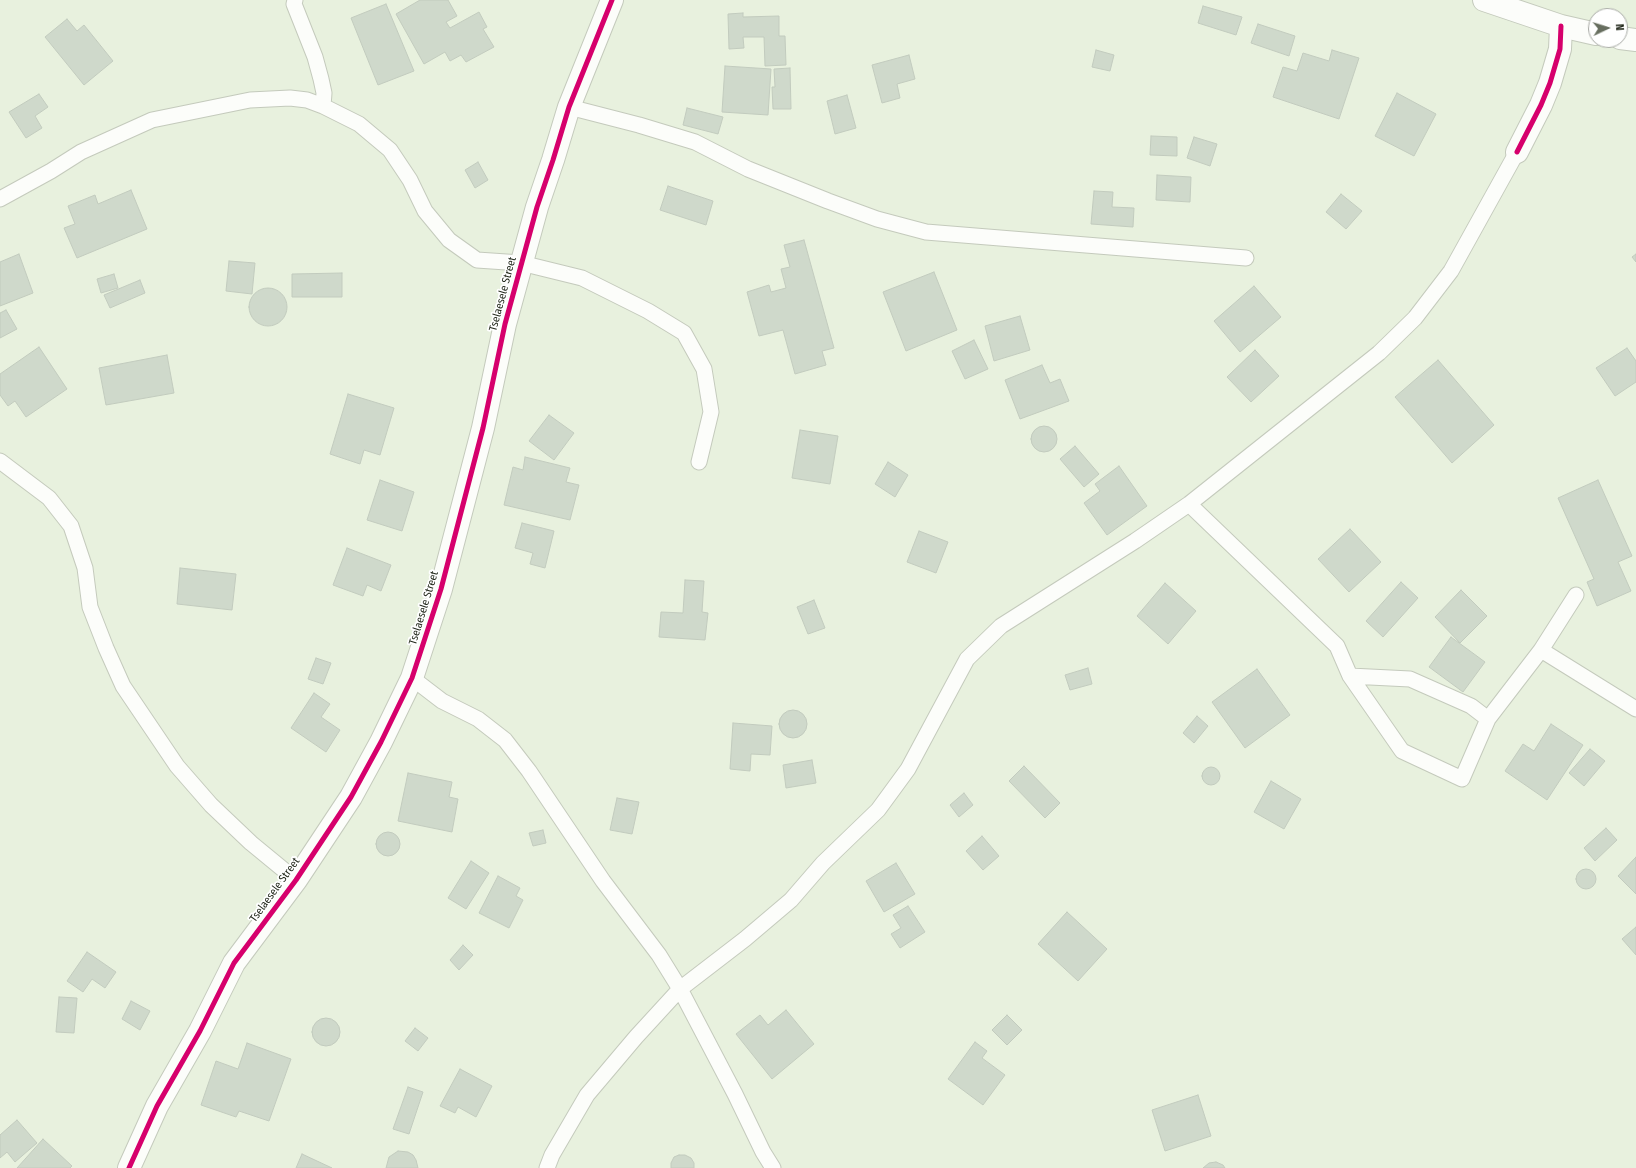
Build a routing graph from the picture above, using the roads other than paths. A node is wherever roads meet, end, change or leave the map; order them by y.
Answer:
1 (295, 0) edge
2 (612, 0) edge
3 (1484, 0) edge
4 (1561, 26) junction
5 (1588, 32) edge
6 (323, 106) junction
7 (569, 107) junction
8 (1517, 152) joint
9 (0, 199) edge
10 (1246, 258) dead end
11 (522, 263) junction
12 (0, 461) edge
13 (699, 462) dead end
14 (1189, 504) junction
15 (1576, 595) dead end
16 (1541, 650) junction
17 (1350, 676) junction
18 (412, 678) junction
19 (1636, 709) edge
20 (1488, 718) junction
21 (296, 880) junction
22 (680, 989) junction
23 (129, 1168) edge
24 (547, 1168) edge
25 (773, 1168) edge

1 - 6 lane
2 - 7 street, Tselaesele Street
3 - 4 street
4 - 5 street
4 - 8 street
6 - 9 lane
6 - 11 lane
7 - 10 lane
7 - 11 street, Tselaesele Street
8 - 14 lane
11 - 13 lane
11 - 18 street, Tselaesele Street
12 - 21 lane
14 - 17 lane
14 - 22 lane
15 - 16 lane
16 - 19 lane
16 - 20 lane
17 - 20 lane
17 - 20 lane
18 - 21 street, Tselaesele Street
18 - 22 lane
21 - 23 street, Tselaesele Street
22 - 24 lane
22 - 25 lane

